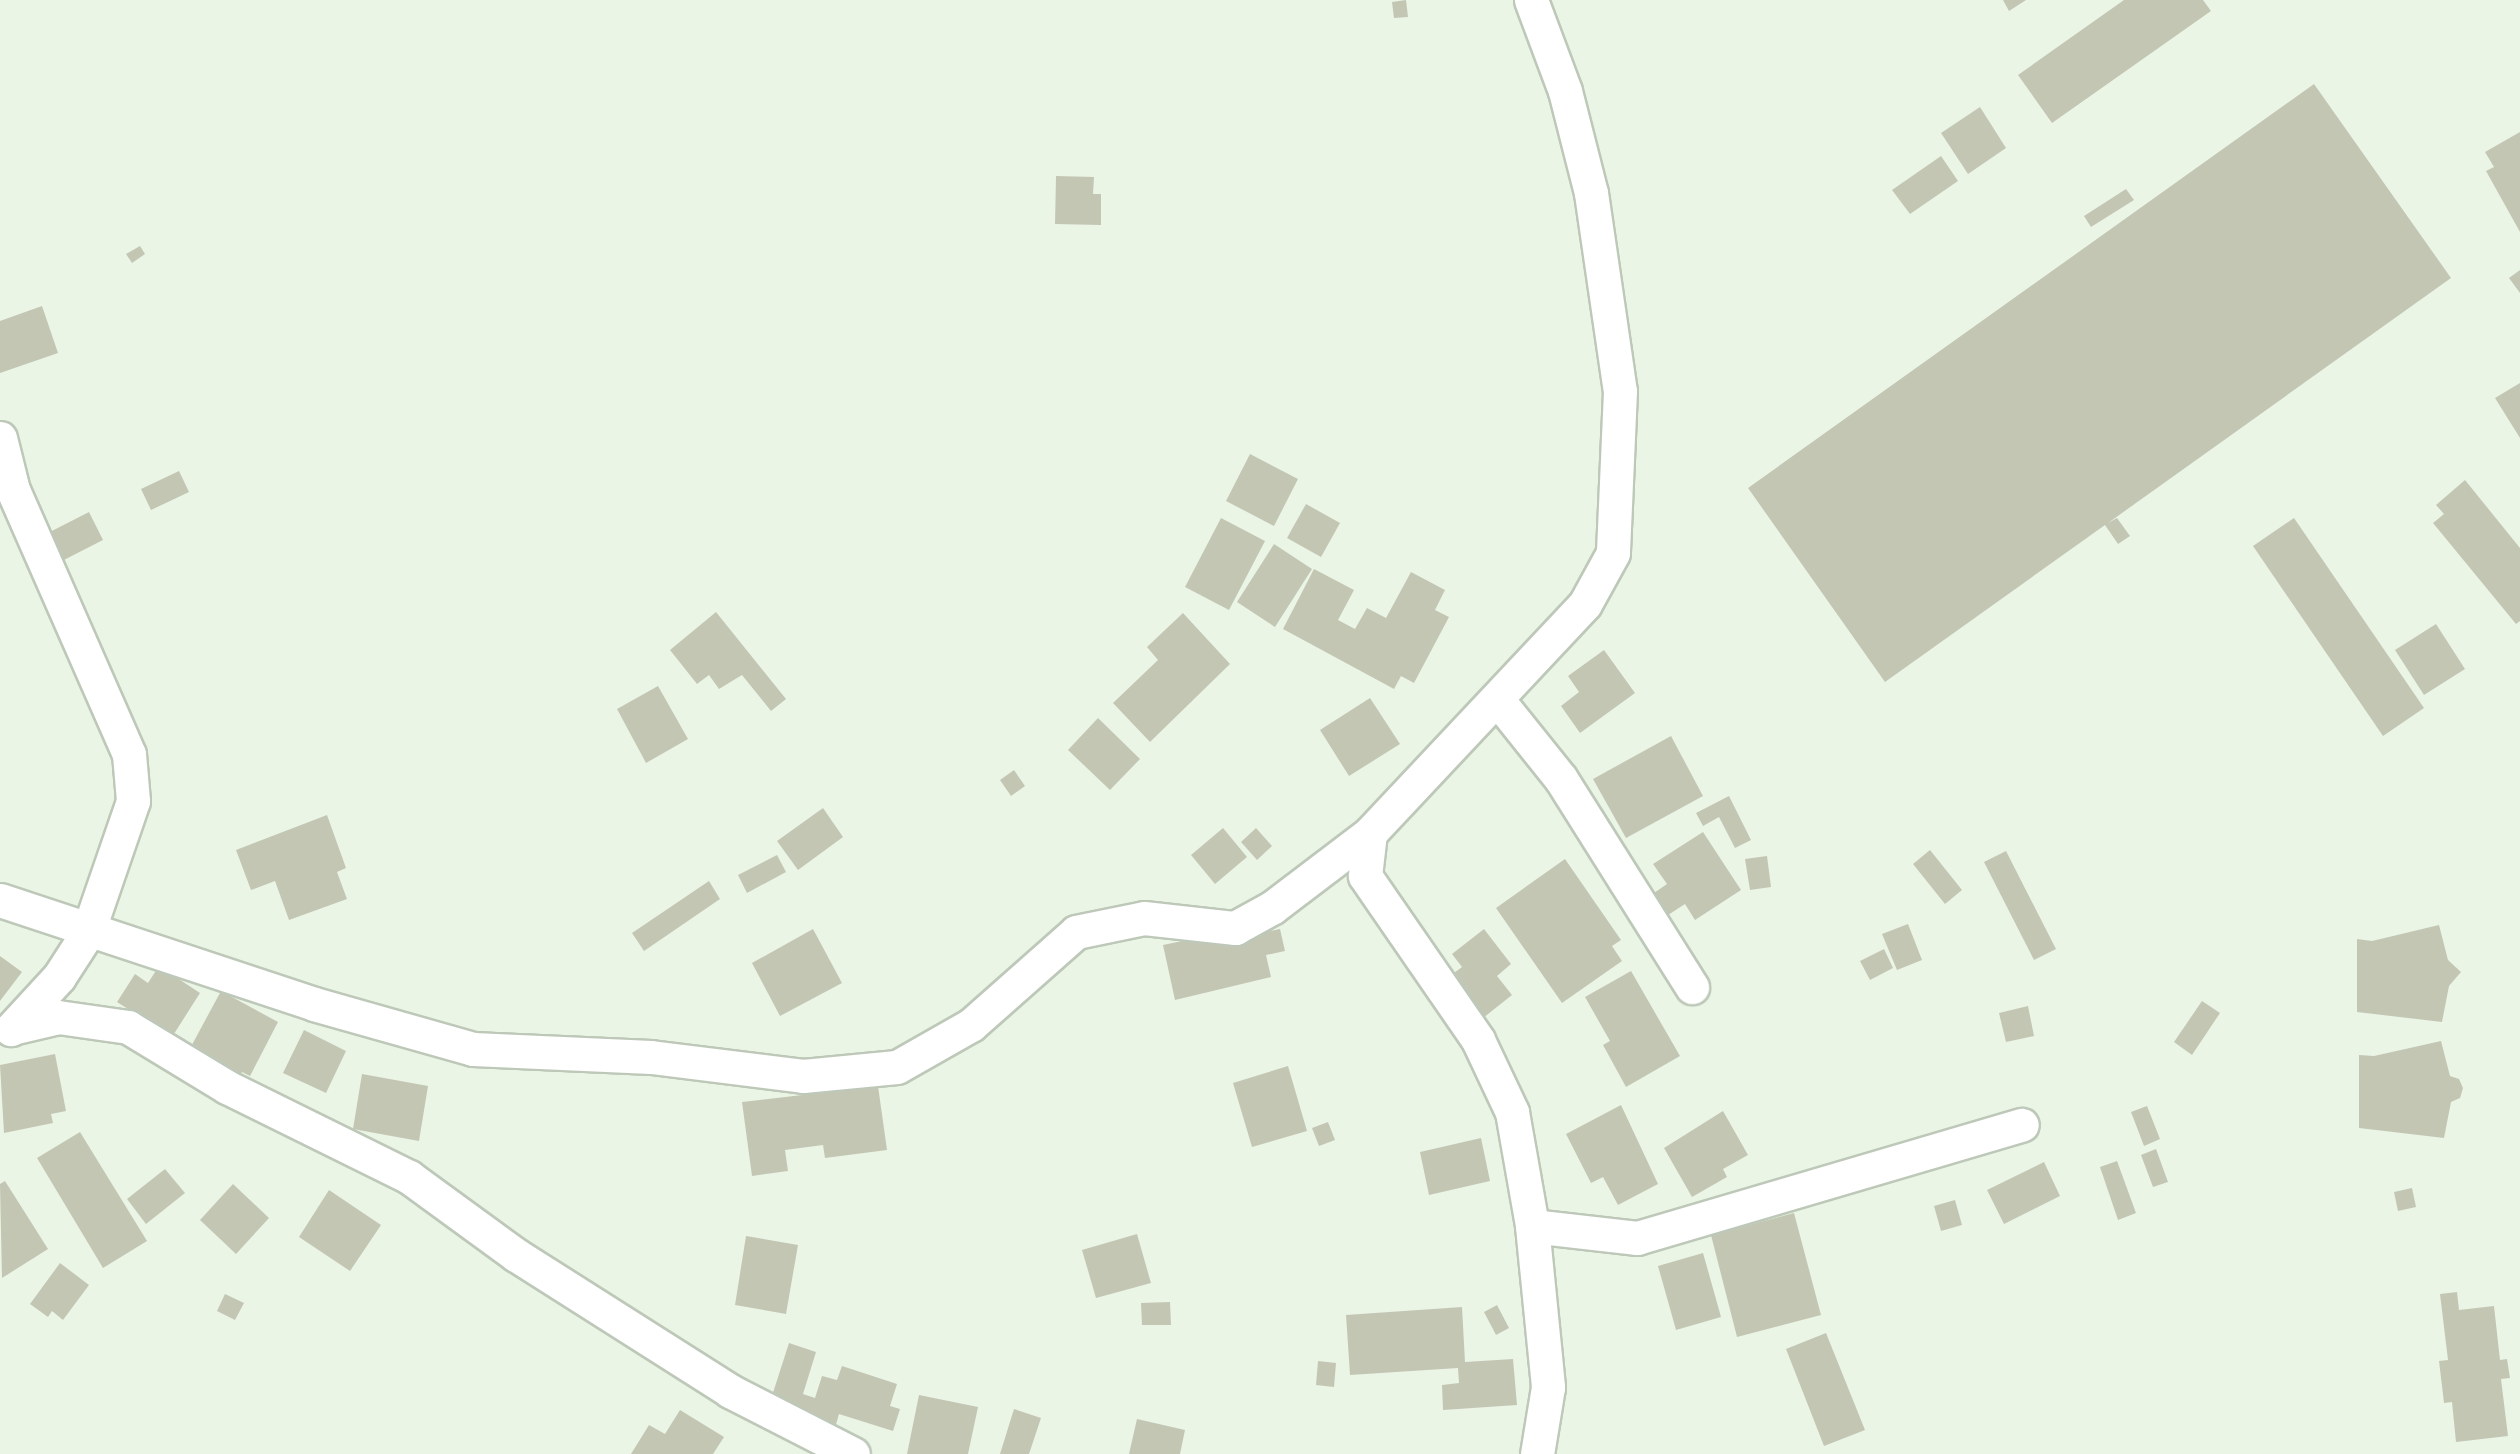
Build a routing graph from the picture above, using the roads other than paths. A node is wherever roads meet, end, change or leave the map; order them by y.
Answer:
1 (1531, 0) edge
2 (0, 438) edge
3 (1497, 699) junction
4 (1370, 833) junction
5 (0, 900) edge
6 (88, 932) junction
7 (1692, 987) dead end
8 (6, 1032) edge
9 (2022, 1125) dead end
10 (1532, 1226) junction
11 (853, 1454) edge
12 (1537, 1454) edge

1 - 3 street
2 - 6 street
3 - 4 street
3 - 7 street
4 - 6 street
4 - 10 street
5 - 6 street
6 - 8 street
8 - 11 street
9 - 10 street
10 - 12 street

